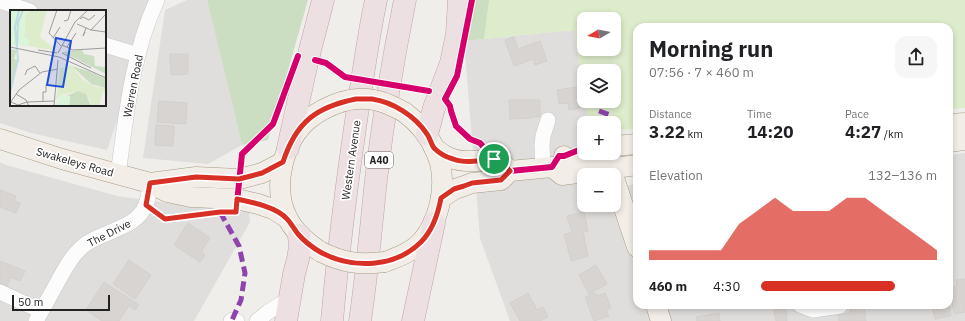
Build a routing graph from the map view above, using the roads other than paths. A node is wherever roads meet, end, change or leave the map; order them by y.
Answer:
1 (0, 0) edge
2 (157, 0) edge
3 (323, 0) edge
4 (376, 0) edge
5 (404, 0) edge
6 (459, 0) edge
7 (27, 10) edge
8 (106, 45) edge
9 (138, 55) junction
10 (548, 120) dead end
11 (965, 122) edge
12 (953, 124) edge
13 (0, 138) edge
14 (965, 140) edge
15 (430, 141) junction
16 (953, 142) edge
17 (621, 143) edge
18 (633, 144) edge
19 (577, 152) edge
20 (285, 155) junction
21 (553, 164) junction
22 (633, 166) edge
23 (510, 171) junction
24 (621, 171) edge
25 (118, 174) junction
26 (577, 175) edge
27 (150, 183) junction
28 (441, 198) junction
29 (621, 198) edge
30 (434, 223) junction
31 (293, 226) junction
32 (633, 235) edge
33 (0, 292) edge
34 (291, 298) junction
35 (657, 309) edge
36 (39, 318) edge
37 (231, 321) edge
38 (237, 321) edge
39 (258, 321) edge
40 (286, 321) edge
41 (332, 321) edge
42 (360, 321) edge
43 (413, 321) edge
44 (661, 321) edge

1 - 7 street
2 - 9 street, Warren Road
3 - 20 highway
4 - 41 highway, Western Avenue / A40
5 - 42 highway, A40
6 - 15 highway
8 - 9 street
9 - 25 street, Warren Road
10 - 21 street
11 - 12 main road
13 - 25 main road, Swakeleys Road
14 - 16 main road
15 - 20 main road, bridge
15 - 23 main road
15 - 28 main road, Swakeleys Road
17 - 18 main road
19 - 21 main road
20 - 27 main road, Swakeleys Road
20 - 31 main road
21 - 23 main road
21 - 26 main road
22 - 24 main road
23 - 28 main road
25 - 27 main road, Swakeleys Road
27 - 31 main road, Swakeleys Road
27 - 36 street, The Drive
28 - 30 main road, Swakeleys Road
29 - 32 main road
30 - 31 main road, Swakeleys Road, bridge
30 - 43 highway
31 - 34 highway
33 - 36 street
34 - 39 street
34 - 40 highway
35 - 44 main road
37 - 38 street

